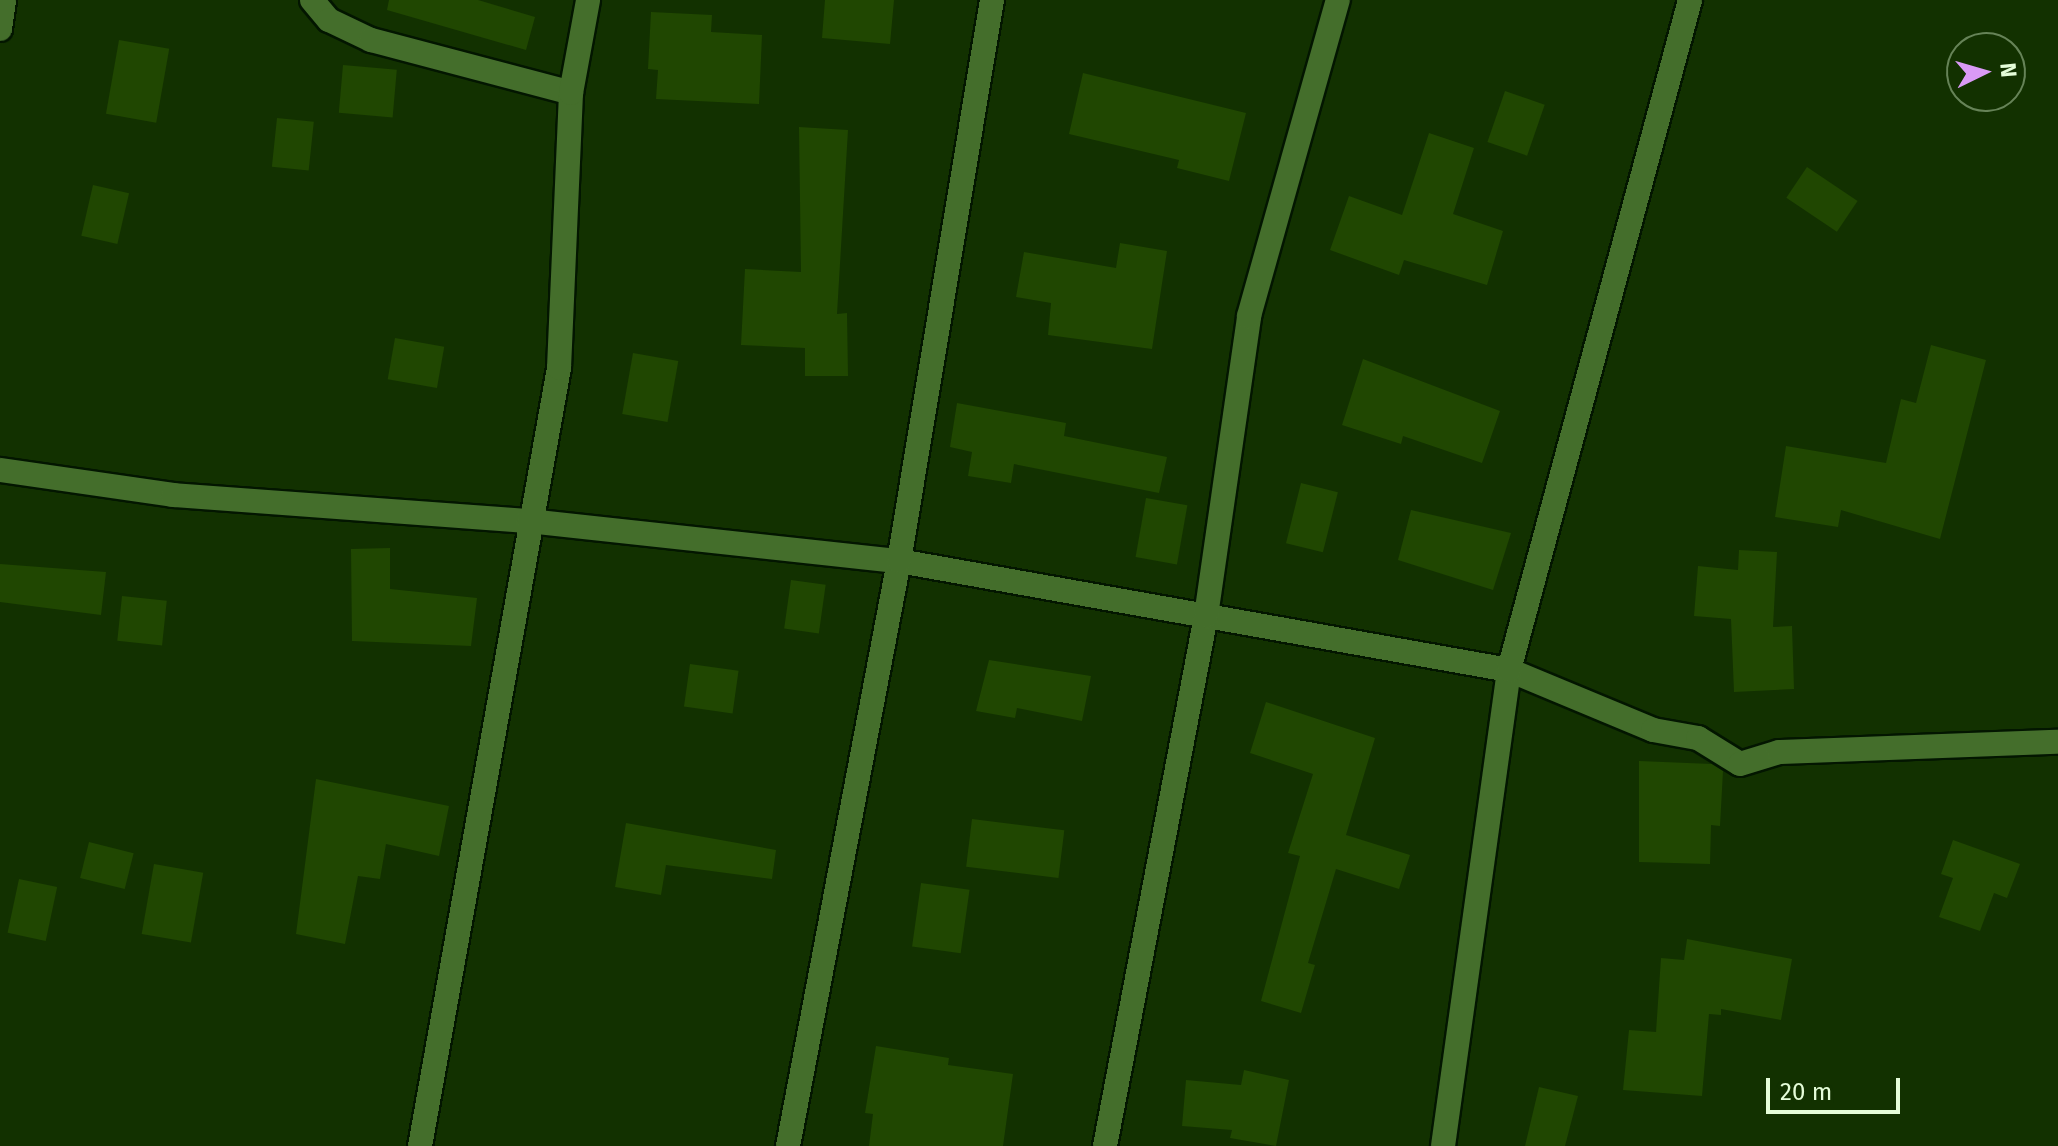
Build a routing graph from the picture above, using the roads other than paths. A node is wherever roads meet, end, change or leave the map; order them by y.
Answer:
1 (4, 0) edge
2 (312, 0) edge
3 (588, 0) edge
4 (992, 0) edge
5 (1338, 0) edge
6 (1690, 0) edge
7 (0, 29) edge
8 (571, 93) junction
9 (0, 470) edge
10 (529, 521) junction
11 (899, 561) junction
12 (1206, 616) junction
13 (1509, 670) junction
14 (2058, 742) edge
15 (420, 1146) edge
16 (788, 1146) edge
17 (1105, 1146) edge
18 (1443, 1146) edge

1 - 7 street
2 - 8 street
3 - 8 street
4 - 11 street
5 - 12 street
6 - 13 street
8 - 10 street
9 - 10 street
10 - 11 street
10 - 15 street
11 - 12 street
11 - 16 street
12 - 13 street
12 - 17 street
13 - 14 street
13 - 18 street

